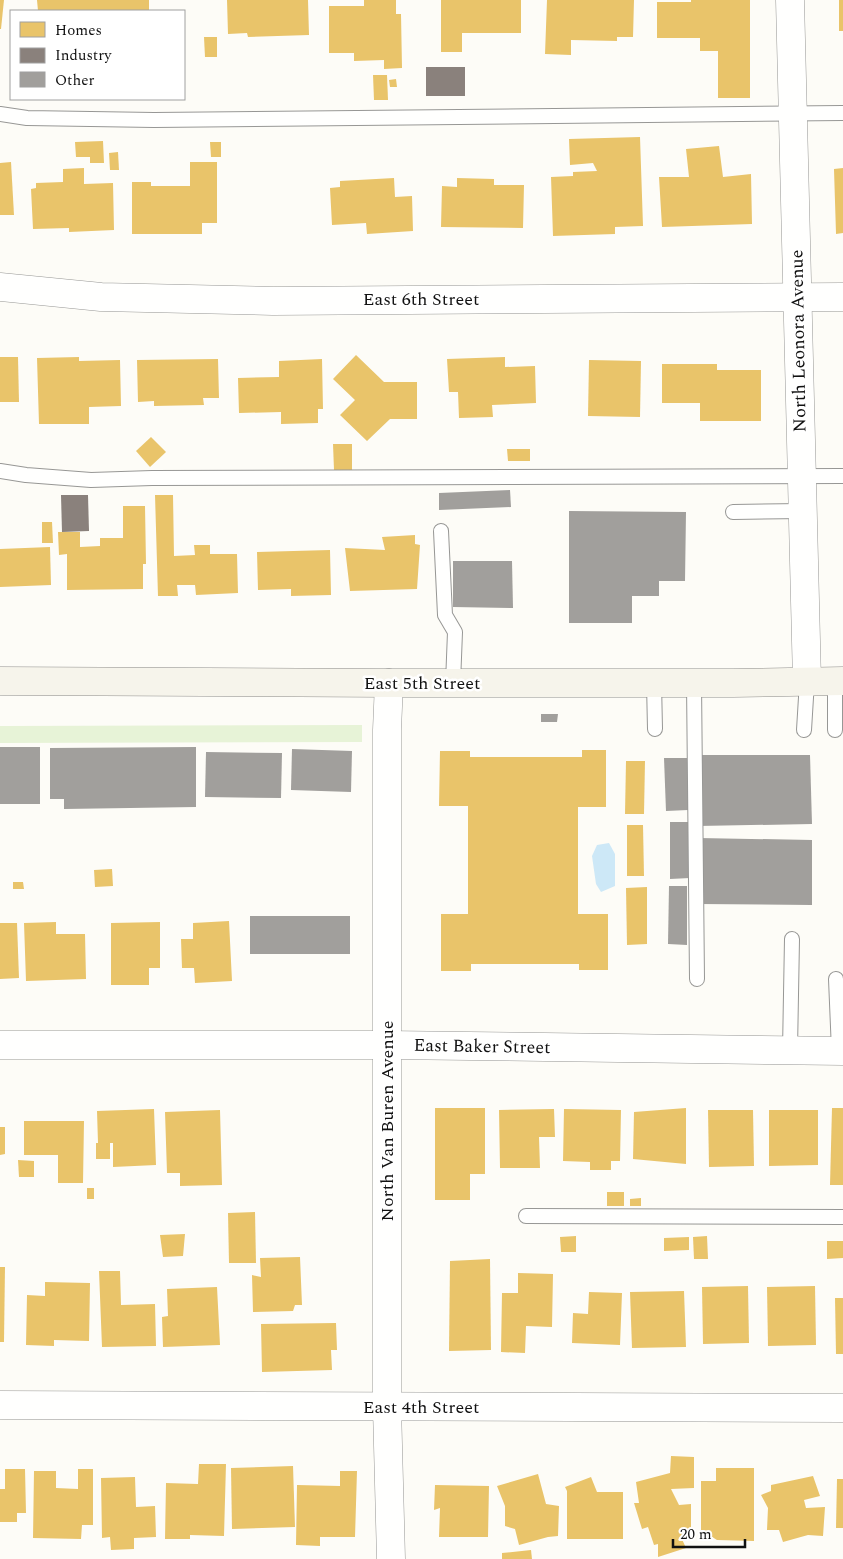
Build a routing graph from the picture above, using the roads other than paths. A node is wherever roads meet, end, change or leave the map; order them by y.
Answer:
1 (790, 0) edge
2 (793, 112) junction
3 (843, 112) edge
4 (0, 114) edge
5 (0, 287) edge
6 (797, 296) junction
7 (843, 297) edge
8 (0, 471) edge
9 (843, 476) edge
10 (802, 477) junction
11 (803, 511) junction
12 (733, 512) dead end
13 (441, 531) dead end
14 (0, 681) edge
15 (807, 682) junction
16 (839, 682) edge
17 (654, 683) junction
18 (694, 683) junction
19 (389, 684) junction
20 (453, 684) junction
21 (655, 729) dead end
22 (804, 730) dead end
23 (835, 730) dead end
24 (792, 939) dead end
25 (697, 979) dead end
26 (836, 979) dead end
27 (0, 1045) edge
28 (387, 1045) junction
29 (790, 1050) junction
30 (841, 1051) edge
31 (526, 1216) dead end
32 (843, 1217) edge
33 (0, 1405) edge
34 (387, 1407) junction
35 (843, 1408) edge
36 (391, 1559) edge

1 - 2 street, North Leonora Avenue
2 - 3 lane
2 - 4 lane
2 - 6 street, North Leonora Avenue
5 - 6 street, East 6th Street
6 - 7 street, East 6th Street
6 - 10 street, North Leonora Avenue
8 - 10 lane
9 - 10 lane
10 - 11 street, North Leonora Avenue
11 - 12 lane
11 - 15 street, North Leonora Avenue
13 - 20 lane
14 - 19 street, East 5th Street
15 - 16 street, East 5th Street
15 - 18 street, East 5th Street
15 - 22 lane
16 - 23 lane
17 - 18 street, East 5th Street
17 - 20 street, East 5th Street
17 - 21 lane
18 - 25 lane
19 - 20 street, East 5th Street
19 - 28 street, North Van Buren Avenue
24 - 29 lane
26 - 30 lane
27 - 28 street, East Baker Street
28 - 29 street, East Baker Street
28 - 34 street, North Van Buren Avenue
29 - 30 street, East Baker Street
31 - 32 lane
33 - 34 street, East 4th Street
34 - 35 street, East 4th Street
34 - 36 street, North Van Buren Avenue

